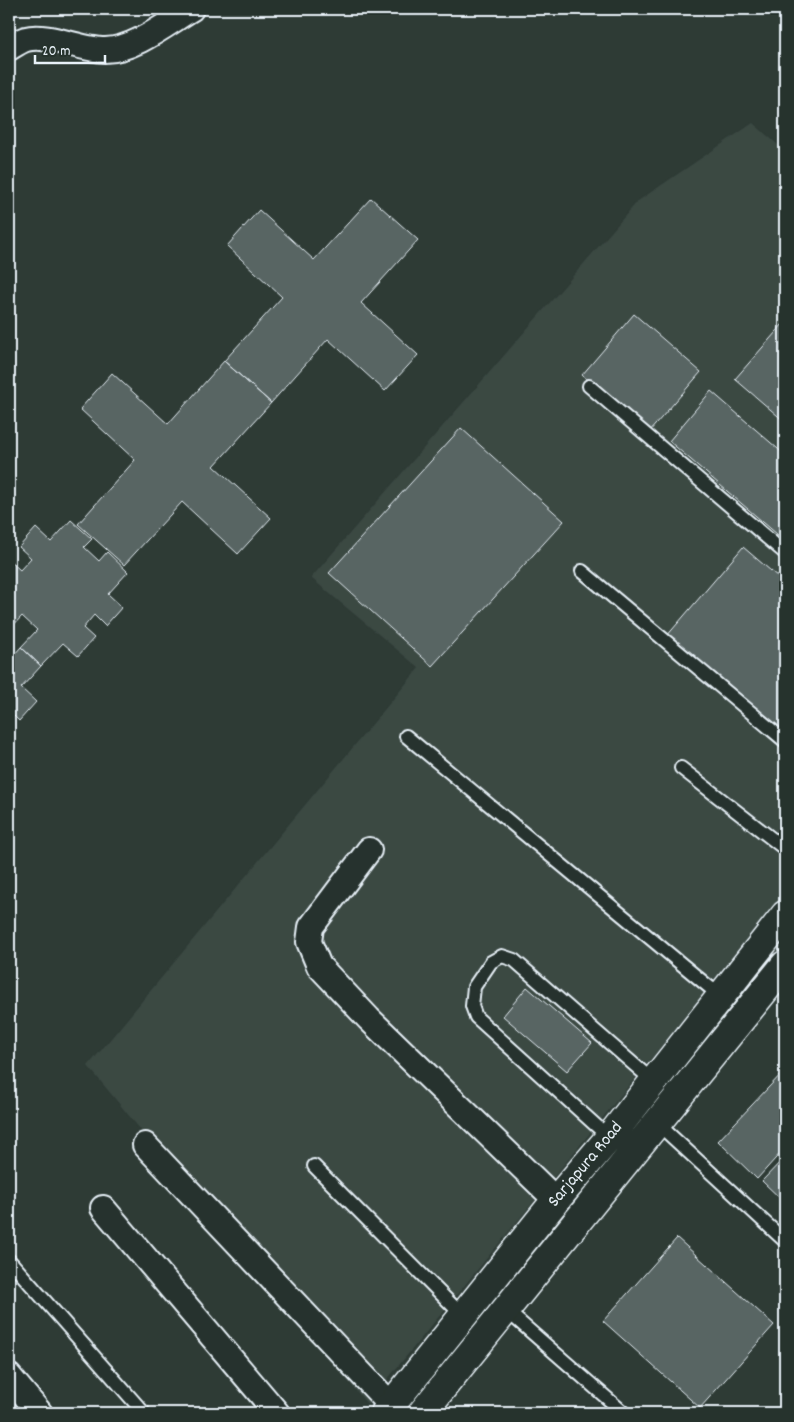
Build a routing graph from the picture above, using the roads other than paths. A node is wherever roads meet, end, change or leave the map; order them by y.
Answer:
1 (190, 9) edge
2 (11, 43) edge
3 (588, 386) dead end
4 (785, 553) edge
5 (582, 571) dead end
6 (406, 736) dead end
7 (785, 741) edge
8 (681, 768) dead end
9 (785, 849) edge
10 (368, 850) dead end
11 (785, 915) edge
12 (785, 965) edge
13 (720, 996) junction
14 (654, 1082) junction
15 (657, 1123) junction
16 (609, 1138) junction
17 (145, 1146) dead end
18 (632, 1154) junction
19 (314, 1166) dead end
20 (556, 1200) junction
21 (102, 1208) dead end
22 (785, 1241) edge
23 (9, 1260) edge
24 (506, 1310) junction
25 (463, 1316) junction
26 (9, 1376) edge
27 (388, 1409) edge
28 (40, 1413) edge
29 (144, 1413) edge
30 (277, 1413) edge
31 (422, 1413) edge
32 (624, 1413) edge

1 - 2 street
3 - 4 lane
5 - 7 lane
6 - 13 lane
8 - 9 lane
10 - 20 street
11 - 13 main road, Sarjapura Road
12 - 15 main road, Sarjapura Road
13 - 14 main road, Sarjapura Road
14 - 16 main road, Sarjapura Road
14 - 16 lane
15 - 18 main road, Sarjapura Road
15 - 22 lane
16 - 18 lane
16 - 20 main road, Sarjapura Road
17 - 27 street
18 - 24 main road, Sarjapura Road
19 - 25 lane
20 - 25 main road, Sarjapura Road
21 - 30 street
23 - 29 lane
24 - 31 main road, Sarjapura Road
24 - 32 lane
25 - 27 main road, Sarjapura Road
26 - 28 street

